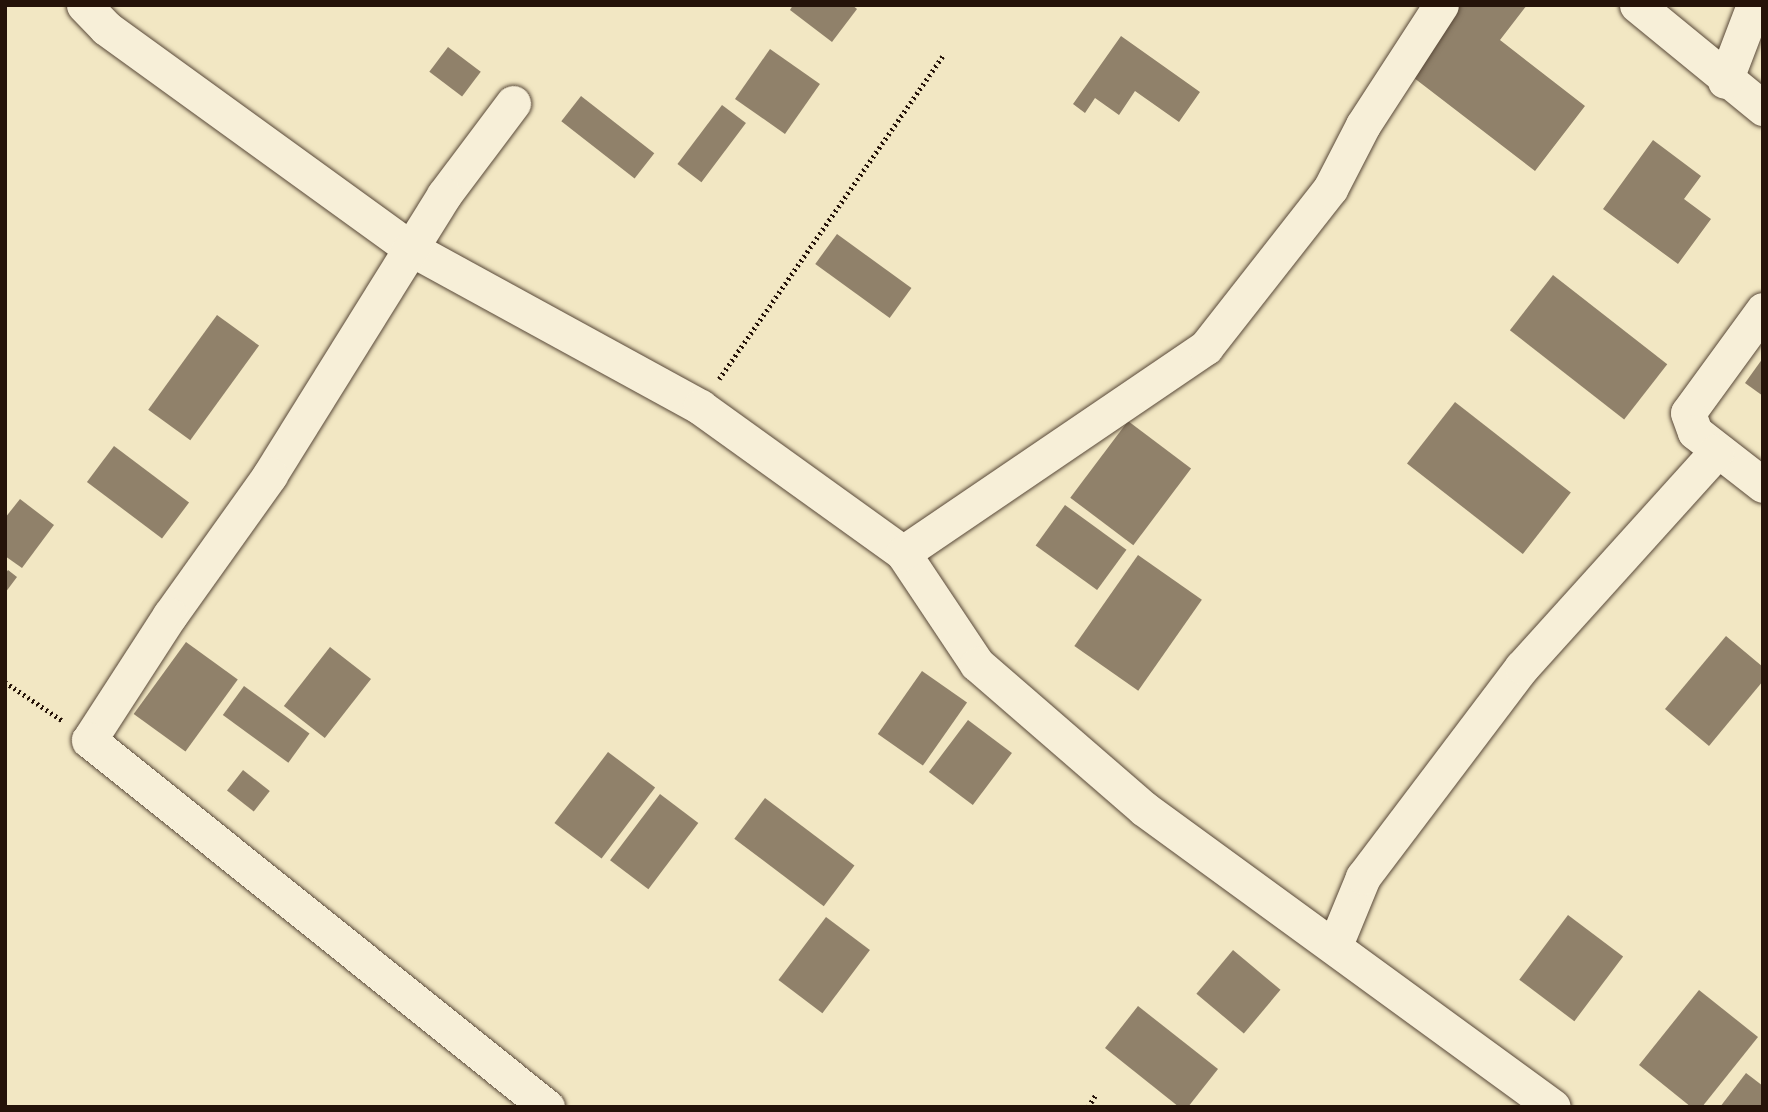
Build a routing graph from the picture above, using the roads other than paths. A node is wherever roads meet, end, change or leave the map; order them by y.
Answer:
1 (84, 5) edge
2 (1441, 5) edge
3 (1637, 5) edge
4 (1754, 5) edge
5 (1725, 81) junction
6 (513, 103) dead end
7 (1763, 108) edge
8 (410, 248) junction
9 (1763, 310) edge
10 (1716, 452) junction
11 (1763, 485) edge
12 (903, 553) junction
13 (1335, 945) junction
14 (547, 1107) edge
15 (1553, 1107) edge

1 - 8 street
2 - 12 street
3 - 5 street
4 - 5 street
5 - 7 street
6 - 8 street
8 - 12 street
8 - 14 street
9 - 10 street
10 - 11 street
10 - 13 street
12 - 13 street
13 - 15 street

